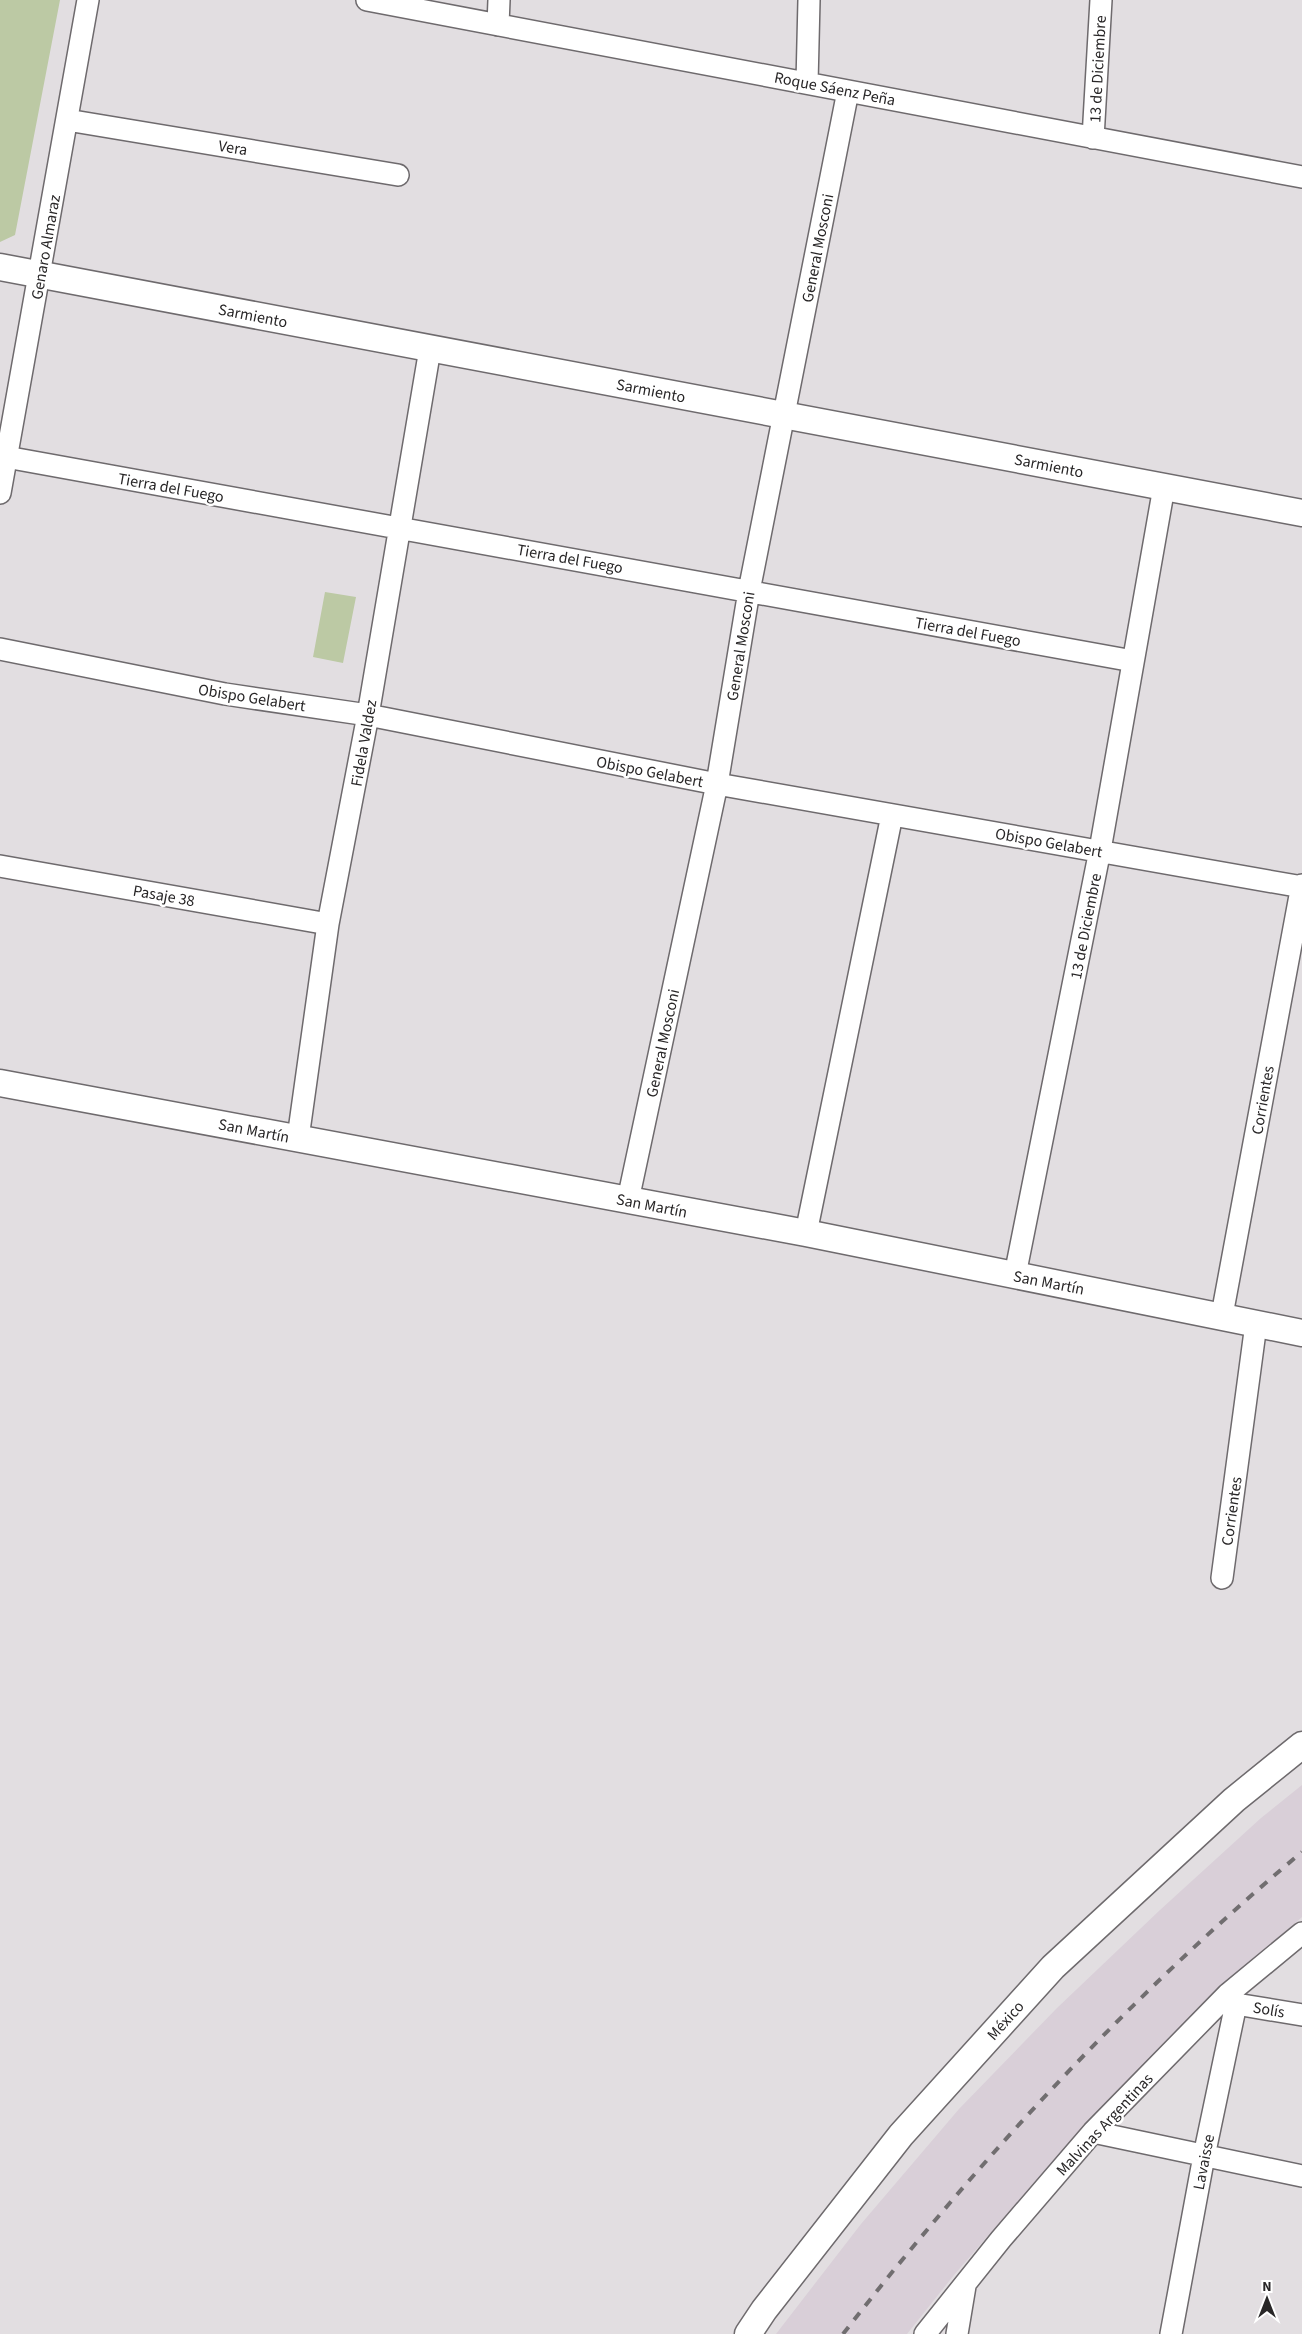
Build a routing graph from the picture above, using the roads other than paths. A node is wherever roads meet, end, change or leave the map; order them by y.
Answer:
1 (88, 0) edge
2 (367, 0) edge
3 (498, 0) edge
4 (809, 0) edge
5 (1101, 0) edge
6 (498, 25) junction
7 (807, 83) junction
8 (848, 91) junction
9 (67, 120) junction
10 (1093, 138) junction
11 (398, 175) dead end
12 (1302, 177) edge
13 (0, 267) edge
14 (40, 275) junction
15 (430, 349) junction
16 (784, 415) junction
17 (6, 458) junction
18 (1164, 486) junction
19 (0, 493) edge
20 (1302, 513) edge
21 (399, 527) junction
22 (749, 591) junction
23 (0, 649) edge
24 (1133, 661) junction
25 (368, 715) junction
26 (717, 784) junction
27 (892, 815) junction
28 (1100, 850) junction
29 (0, 866) edge
30 (1302, 886) edge
31 (328, 924) junction
32 (0, 1083) edge
33 (298, 1138) junction
34 (628, 1200) junction
35 (806, 1233) junction
36 (1015, 1275) junction
37 (1222, 1315) junction
38 (1256, 1324) junction
39 (1302, 1333) edge
40 (1222, 1578) dead end
41 (1302, 1745) edge
42 (1302, 1933) edge
43 (1232, 1999) junction
44 (1302, 2015) edge
45 (1093, 2132) junction
46 (1204, 2156) junction
47 (1302, 2176) edge
48 (965, 2284) junction
49 (748, 2334) edge
50 (925, 2334) edge
51 (957, 2334) edge
52 (1171, 2334) edge

1 - 9 street, Genaro Almaraz
2 - 6 street, Roque Sáenz Peña
3 - 6 street
4 - 7 street
5 - 10 street, 13 de Diciembre
6 - 7 street, Roque Sáenz Peña
7 - 8 street, Roque Sáenz Peña
8 - 10 street, Roque Sáenz Peña
8 - 16 street, General Mosconi
9 - 11 street, Vera
9 - 14 street, Genaro Almaraz
10 - 12 street, Roque Sáenz Peña
13 - 14 street, Sarmiento
14 - 15 street, Sarmiento
14 - 17 street, Genaro Almaraz
15 - 16 street, Sarmiento
15 - 21 street, Fidela Valdez
16 - 18 street, Sarmiento
16 - 22 street, General Mosconi
17 - 19 street, Genaro Almaraz
17 - 21 street, Tierra del Fuego
18 - 20 street, Sarmiento
18 - 24 street, 13 de Diciembre
21 - 22 street, Tierra del Fuego
21 - 25 street, Fidela Valdez
22 - 24 street, Tierra del Fuego
22 - 26 street, General Mosconi
23 - 25 street, Obispo Gelabert
24 - 28 street, 13 de Diciembre
25 - 26 street, Obispo Gelabert
25 - 31 street, Fidela Valdez
26 - 27 street, Obispo Gelabert
26 - 34 street, General Mosconi
27 - 28 street, Obispo Gelabert
27 - 35 street
28 - 30 street, Obispo Gelabert
28 - 36 street, 13 de Diciembre
29 - 31 street, Pasaje 38
30 - 37 street, Corrientes
31 - 33 street, Fidela Valdez
32 - 33 street, San Martín
33 - 34 street, San Martín
34 - 35 street, San Martín
35 - 36 street, San Martín
36 - 37 street, San Martín
37 - 38 street, San Martín
38 - 39 street, San Martín
38 - 40 street, Corrientes
41 - 49 street, México
42 - 43 street, Malvinas Argentinas
43 - 44 street, Solís
43 - 45 street, Malvinas Argentinas
43 - 46 street, Lavaisse
45 - 46 street
45 - 48 street, Malvinas Argentinas
46 - 47 street
46 - 52 street, Lavaisse
48 - 50 street, Malvinas Argentinas
48 - 51 street

